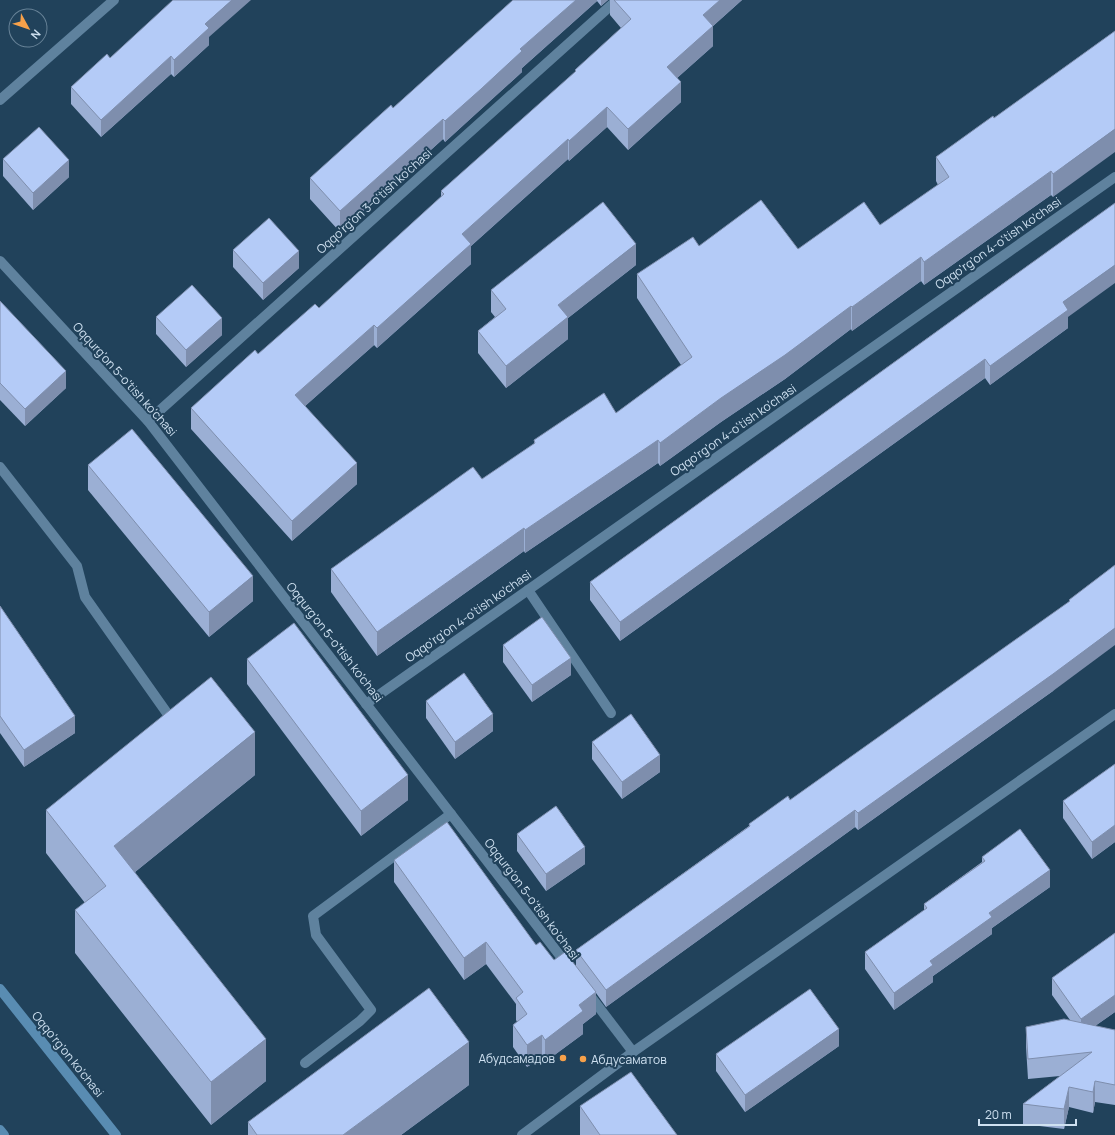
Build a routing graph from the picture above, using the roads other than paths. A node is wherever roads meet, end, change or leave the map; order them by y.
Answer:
1 (114, 0) edge
2 (617, 0) edge
3 (0, 100) edge
4 (1115, 177) edge
5 (0, 261) edge
6 (148, 421) junction
7 (0, 467) edge
8 (528, 590) junction
9 (366, 704) junction
10 (610, 713) dead end
11 (1115, 714) edge
12 (175, 725) edge
13 (451, 814) junction
14 (0, 989) edge
15 (634, 1052) junction
16 (305, 1063) dead end
17 (0, 1130) edge
18 (4, 1135) edge
19 (116, 1135) edge
20 (522, 1135) edge

1 - 3 street
2 - 6 street, Oqqo'rg'on 3-o'tish ko'chasi
4 - 8 street, Oqqo'rg'on 4-o'tish ko'chasi
5 - 6 street, Oqqurg'on 5-o'tish ko'chasi
6 - 9 street, Oqqurg'on 5-o'tish ko'chasi
7 - 12 street
8 - 9 street, Oqqo'rg'on 4-o'tish ko'chasi
8 - 10 street
9 - 13 street, Oqqurg'on 5-o'tish ko'chasi
11 - 15 street
13 - 15 street, Oqqurg'on 5-o'tish ko'chasi
13 - 16 street
14 - 19 main road, Oqqo'rg'on ko'chasi
15 - 20 street
17 - 18 main road

